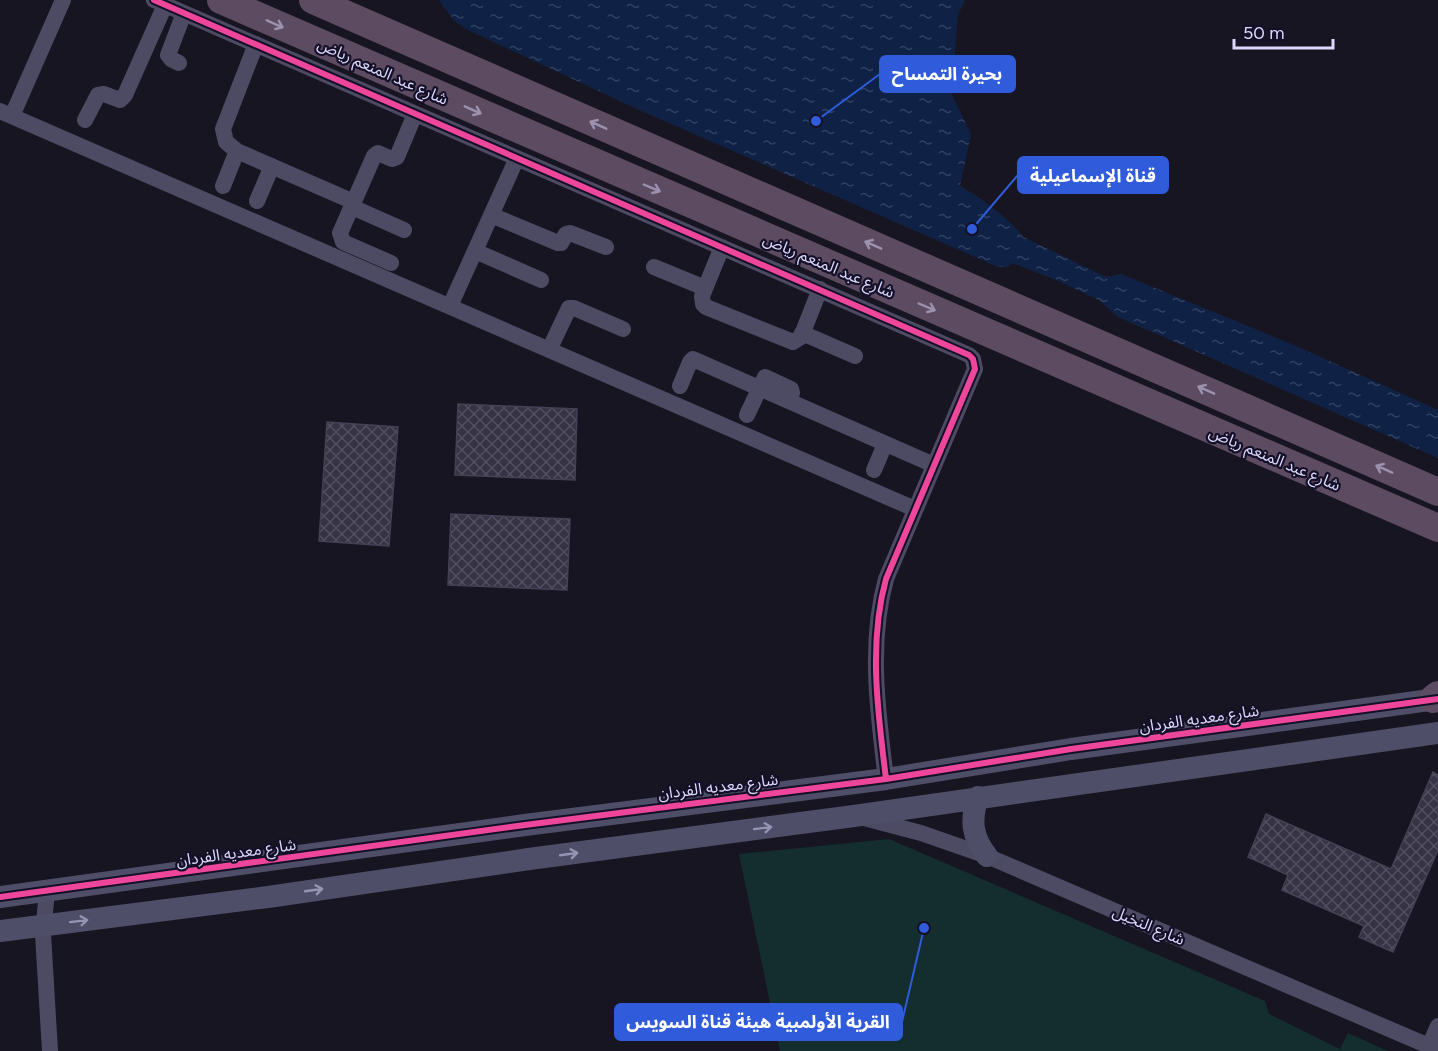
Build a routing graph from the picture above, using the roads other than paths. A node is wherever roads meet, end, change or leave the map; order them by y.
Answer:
1 (63, 0) edge
2 (221, 0) edge
3 (313, 0) edge
4 (159, 2) edge
5 (184, 13) junction
6 (256, 44) junction
7 (179, 63) dead end
8 (6, 113) edge
9 (415, 114) junction
10 (85, 120) dead end
11 (237, 151) junction
12 (517, 158) junction
13 (272, 166) junction
14 (224, 186) dead end
15 (257, 201) dead end
16 (353, 205) junction
17 (492, 215) junction
18 (404, 230) dead end
19 (606, 247) dead end
20 (722, 247) junction
21 (475, 251) junction
22 (391, 264) dead end
23 (654, 267) dead end
24 (541, 280) dead end
25 (705, 288) junction
26 (820, 289) junction
27 (450, 306) junction
28 (1022, 310) junction
29 (623, 329) dead end
30 (802, 333) junction
31 (1007, 342) junction
32 (549, 350) junction
33 (855, 356) dead end
34 (680, 386) dead end
35 (759, 388) junction
36 (747, 415) dead end
37 (885, 444) junction
38 (934, 465) junction
39 (874, 470) dead end
40 (1438, 492) edge
41 (915, 509) junction
42 (1435, 531) edge
43 (1436, 698) edge
44 (1438, 733) edge
45 (1071, 749) junction
46 (886, 779) junction
47 (1072, 785) junction
48 (978, 797) junction
49 (709, 800) junction
50 (854, 816) junction
51 (525, 825) junction
52 (714, 834) junction
53 (987, 856) junction
54 (530, 859) junction
55 (266, 861) junction
56 (47, 891) junction
57 (0, 897) edge
58 (268, 897) junction
59 (43, 925) junction
60 (0, 931) edge
61 (1438, 1026) edge
62 (1434, 1048) edge
63 (50, 1051) edge

1 - 8 street
2 -> 31 highway, شارع عبد المنعم رياض
28 -> 3 highway, شارع عبد المنعم رياض
4 - 5 street
4 - 10 street
5 - 6 street
5 - 7 street
6 - 9 street
6 - 11 street
8 - 27 street
9 - 12 street
9 - 16 street
11 - 13 street
11 - 14 street
12 - 17 street
12 - 20 street
13 - 15 street
13 - 16 street
16 - 18 street
16 - 22 street
17 - 19 street
17 - 21 street
20 - 25 street
20 - 26 street
21 - 24 street
21 - 27 street
23 - 25 street
25 - 30 street
26 - 30 street
26 - 38 street
27 - 32 street
28 - 31 highway
40 -> 28 highway, شارع عبد المنعم رياض
29 - 32 street
30 - 33 street
31 - 42 highway, شارع عبد المنعم رياض
32 - 41 street
34 - 35 street
35 - 36 street
35 - 37 street
37 - 38 street
37 - 39 street
38 - 41 street
41 - 46 street
43 - 45 street, شارع معديه الفردان
44 - 47 street
45 - 46 street, شارع معديه الفردان
45 - 47 street
46 - 49 street, شارع معديه الفردان
47 - 48 street
48 - 50 street
48 - 53 street
49 - 51 street, شارع معديه الفردان
49 - 52 street
52 -> 50 street
50 - 53 street, شارع النخيل
51 - 54 street
51 - 55 street, شارع معديه الفردان
54 -> 52 street
53 - 62 street, شارع النخيل
58 -> 54 street
55 - 56 street, شارع معديه الفردان
55 - 58 street
56 - 57 street, شارع معديه الفردان
56 - 59 street
59 -> 58 street
59 - 60 street
59 - 63 street
61 - 62 street

